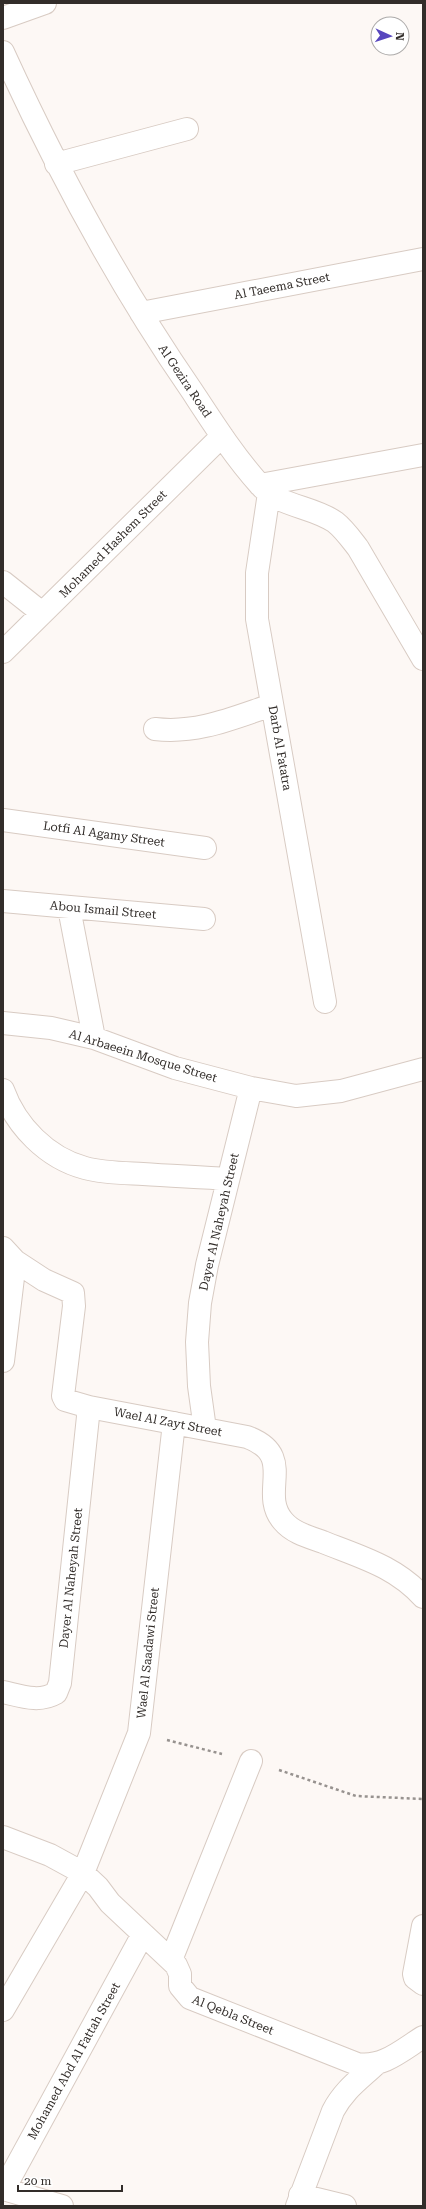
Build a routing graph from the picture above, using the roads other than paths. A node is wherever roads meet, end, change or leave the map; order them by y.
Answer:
1 (45, 3) edge
2 (3, 18) edge
3 (3, 52) edge
4 (187, 129) dead end
5 (56, 164) junction
6 (423, 259) edge
7 (141, 313) junction
8 (222, 436) junction
9 (423, 455) edge
10 (264, 489) junction
11 (3, 582) edge
12 (42, 614) junction
13 (3, 652) edge
14 (423, 659) edge
15 (272, 705) junction
16 (155, 729) dead end
17 (3, 820) edge
18 (205, 848) dead end
19 (3, 901) edge
20 (69, 908) junction
21 (204, 919) dead end
22 (325, 1002) dead end
23 (3, 1023) edge
24 (94, 1038) junction
25 (423, 1069) edge
26 (251, 1088) junction
27 (3, 1090) edge
28 (228, 1179) junction
29 (9, 1255) edge
30 (5, 1330) edge
31 (3, 1361) edge
32 (89, 1407) junction
33 (174, 1423) junction
34 (206, 1429) junction
35 (423, 1597) edge
36 (3, 1692) edge
37 (251, 1761) road end
38 (3, 1837) edge
39 (83, 1873) junction
40 (423, 1926) edge
41 (143, 1934) junction
42 (171, 1960) junction
43 (423, 1984) edge
44 (3, 2010) edge
45 (423, 2037) edge
46 (376, 2064) junction
47 (3, 2189) edge
48 (298, 2201) edge
49 (62, 2206) edge
50 (345, 2206) edge

1 - 2 street
3 - 5 street, Al Gezira Road
4 - 5 street
5 - 7 street, Al Gezira Road
6 - 7 street, Al Taeema Street
7 - 8 street, Al Gezira Road
8 - 10 street, Al Gezira Road
8 - 12 street, Mohamed Hashem Street
9 - 10 street
10 - 14 street, Al Gezira Road
10 - 15 street, Darb Al Fatatra
11 - 12 street
12 - 13 street, Mohamed Hashem Street
15 - 16 street
15 - 22 street, Darb Al Fatatra
17 - 18 street, Lotfi Al Agamy Street
19 - 20 street, Abou Ismail Street
20 - 21 street, Abou Ismail Street
20 - 24 street
23 - 24 street, Al Arbaeein Mosque Street
24 - 26 street, Al Arbaeein Mosque Street
25 - 26 street, Al Arbaeein Mosque Street
26 - 28 street, Dayer Al Naheyah Street
27 - 28 street
28 - 34 street, Dayer Al Naheyah Street
29 - 30 street
29 - 32 street, Wael Al Zayt Street
30 - 31 street
32 - 33 street, Wael Al Zayt Street
32 - 36 street, Dayer Al Naheyah Street
33 - 34 street, Wael Al Zayt Street
33 - 39 street, Wael Al Saadawi Street
34 - 35 street, Wael Al Zayt Street
37 - 42 street
38 - 39 street, Al Qebla Street
39 - 41 street, Al Qebla Street
39 - 44 street
40 - 43 street
41 - 42 street, Al Qebla Street
41 - 47 street, Mohamed Abd Al Fattah Street
42 - 46 street, Al Qebla Street
45 - 46 street, Al Qebla Street
46 - 48 street
47 - 49 street
48 - 50 street

